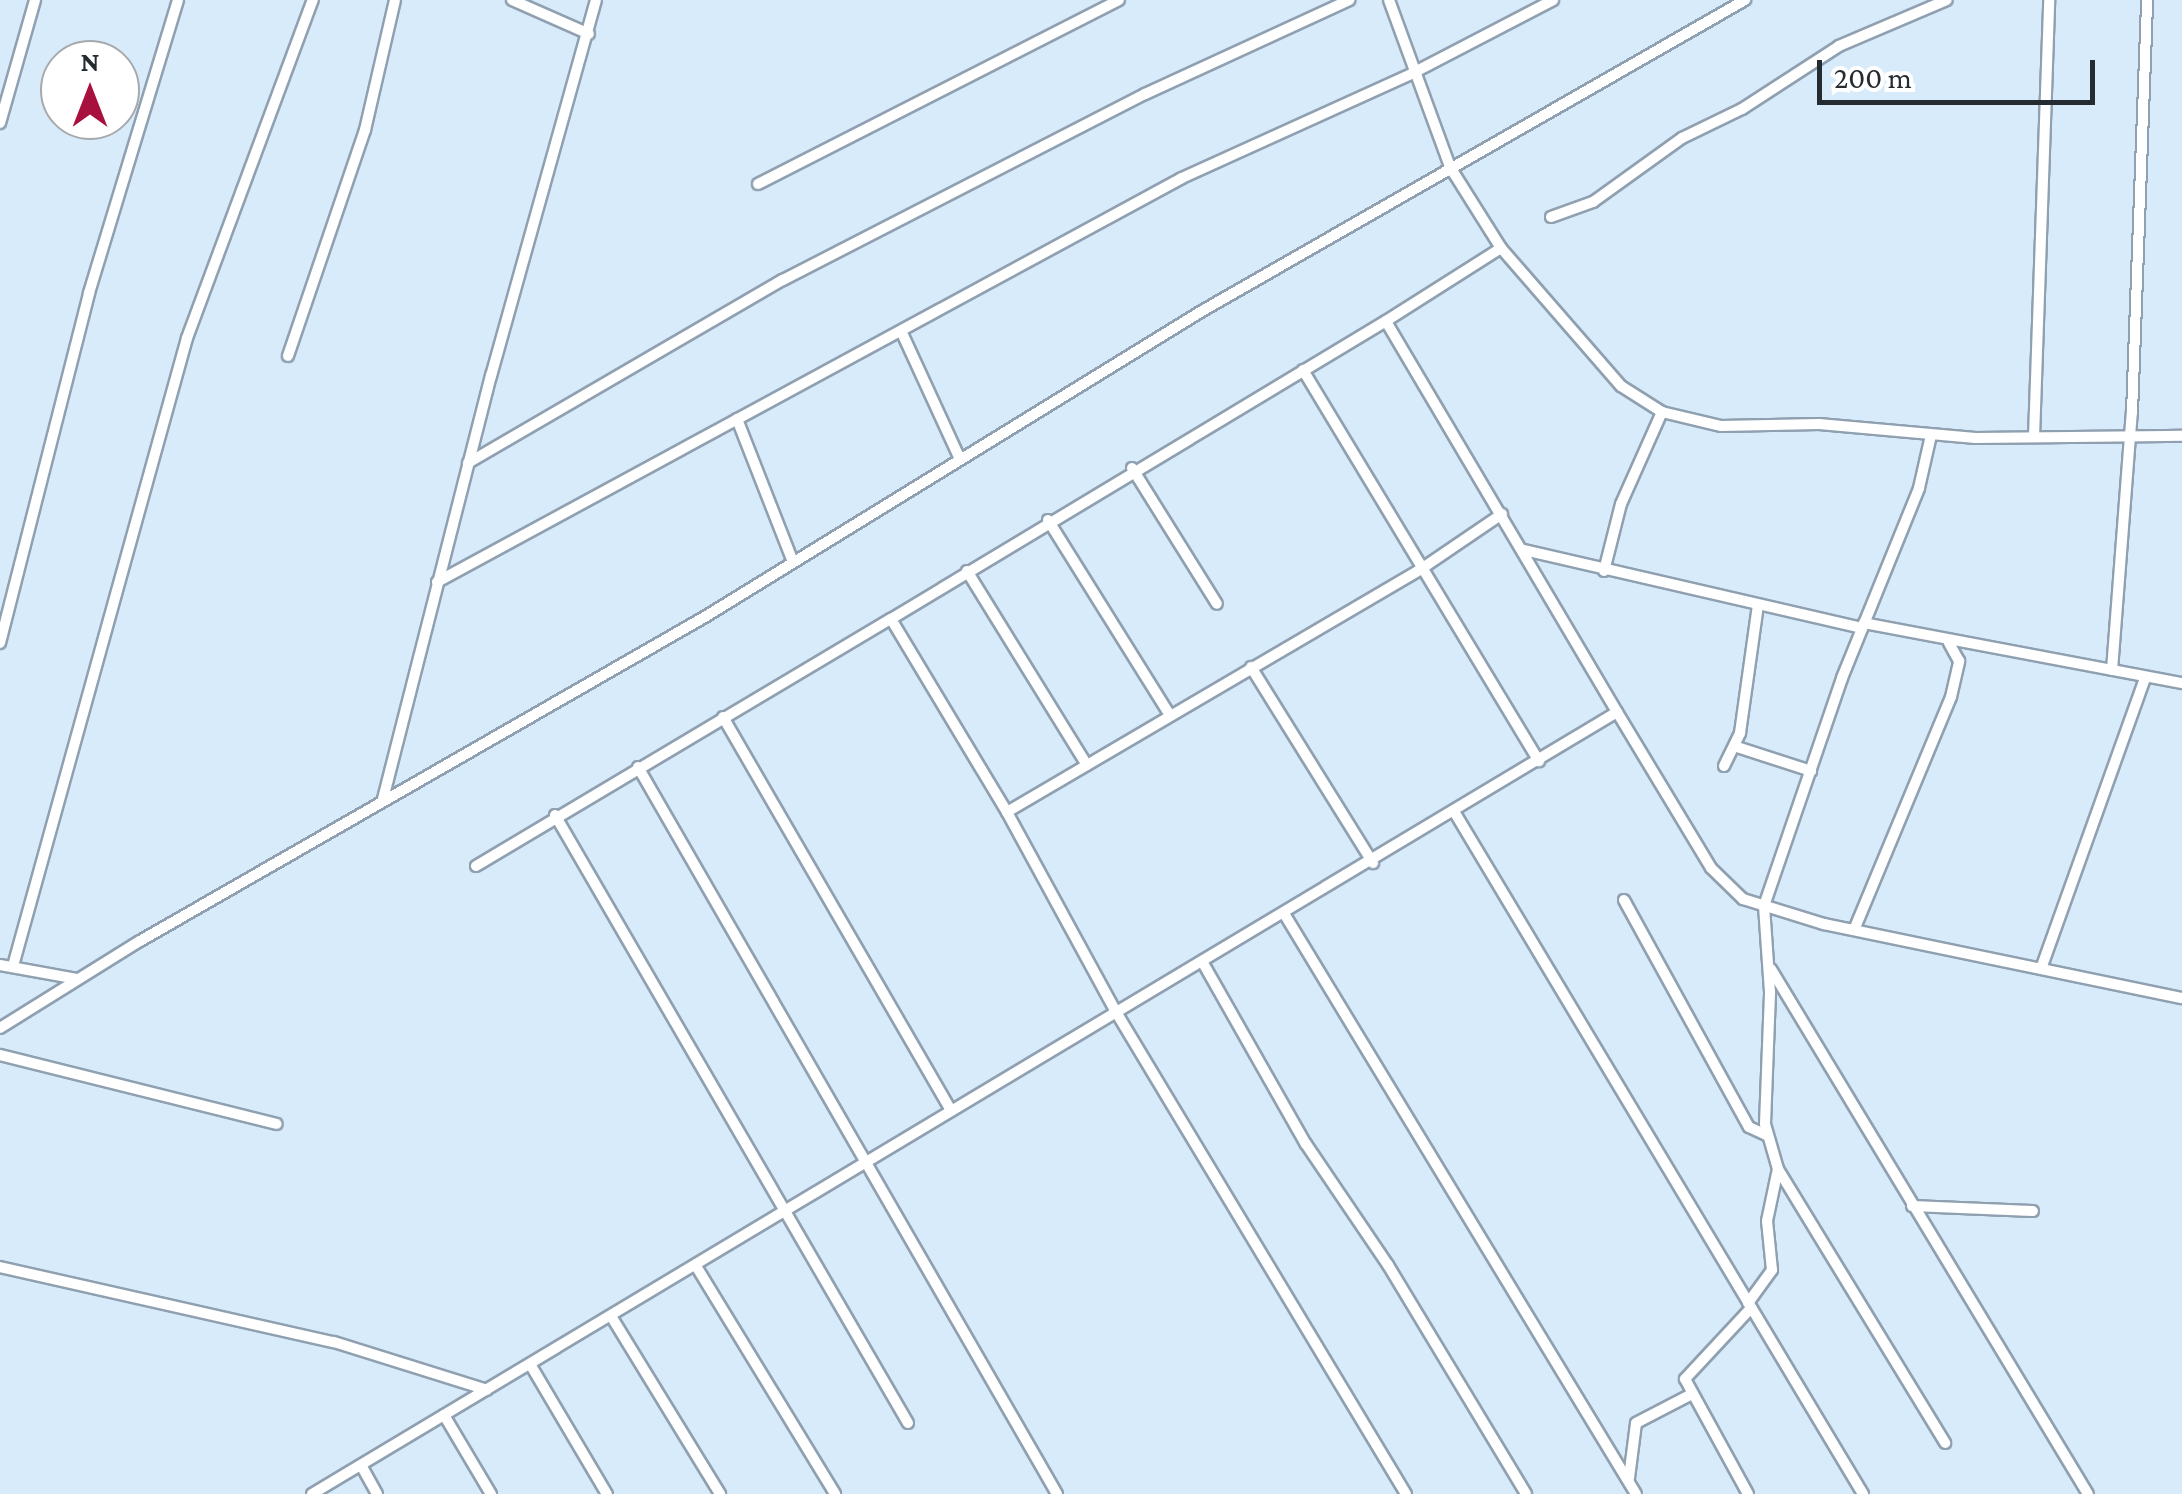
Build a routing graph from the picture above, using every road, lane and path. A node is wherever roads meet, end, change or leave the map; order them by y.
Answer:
1 (35, 0) edge
2 (178, 0) edge
3 (313, 0) edge
4 (395, 0) edge
5 (512, 0) edge
6 (596, 0) edge
7 (1119, 0) edge
8 (1349, 0) edge
9 (1389, 0) edge
10 (1553, 0) edge
11 (1745, 0) edge
12 (1947, 0) edge
13 (2050, 0) edge
14 (2147, 0) edge
15 (590, 34) junction
16 (1414, 73) junction
17 (0, 123) edge
18 (1450, 167) junction
19 (758, 184) dead end
20 (1551, 216) dead end
21 (1060, 247) dead end
22 (1501, 248) junction
23 (1386, 321) junction
24 (902, 333) junction
25 (288, 356) dead end
26 (1303, 370) junction
27 (1662, 412) junction
28 (735, 420) junction
29 (1930, 435) junction
30 (2182, 436) edge
31 (2131, 437) junction
32 (2034, 438) junction
33 (959, 456) junction
34 (468, 462) junction
35 (1132, 468) junction
36 (1502, 514) junction
37 (1048, 520) junction
38 (1524, 550) junction
39 (792, 559) junction
40 (1421, 569) junction
41 (1604, 570) junction
42 (967, 571) junction
43 (438, 582) junction
44 (1217, 604) dead end
45 (1758, 606) junction
46 (891, 619) junction
47 (1863, 625) junction
48 (1949, 642) junction
49 (0, 643) edge
50 (1251, 667) junction
51 (2112, 670) junction
52 (2146, 679) junction
53 (2182, 683) edge
54 (1617, 712) junction
55 (1170, 715) junction
56 (723, 717) junction
57 (1737, 746) junction
58 (1540, 761) junction
59 (1087, 765) junction
60 (1724, 766) dead end
61 (638, 767) junction
62 (1810, 771) junction
63 (384, 799) junction
64 (1007, 812) junction
65 (1455, 814) junction
66 (556, 815) junction
67 (1374, 862) junction
68 (476, 866) dead end
69 (1624, 900) dead end
70 (1764, 906) junction
71 (1285, 915) junction
72 (1854, 930) junction
73 (1202, 962) junction
74 (1768, 964) junction
75 (0, 965) edge
76 (13, 966) junction
77 (2042, 966) junction
78 (78, 979) junction
79 (2182, 998) edge
80 (1116, 1012) junction
81 (0, 1028) edge
82 (0, 1055) edge
83 (951, 1111) junction
84 (277, 1124) dead end
85 (1766, 1135) junction
86 (868, 1161) junction
87 (1778, 1168) junction
88 (1912, 1206) junction
89 (2033, 1210) dead end
90 (783, 1213) junction
91 (696, 1266) junction
92 (0, 1268) edge
93 (1750, 1305) junction
94 (611, 1316) junction
95 (530, 1364) junction
96 (487, 1390) junction
97 (1692, 1394) junction
98 (444, 1415) junction
99 (908, 1423) dead end
100 (1945, 1442) dead end
101 (361, 1465) junction
102 (1628, 1481) junction
103 (312, 1494) edge
104 (377, 1494) edge
105 (491, 1494) edge
106 (607, 1494) edge
107 (720, 1494) edge
108 (835, 1494) edge
109 (1057, 1494) edge
110 (1406, 1494) edge
111 (1526, 1494) edge
112 (1629, 1494) edge
113 (1636, 1494) edge
114 (1748, 1494) edge
115 (1863, 1494) edge
116 (2088, 1494) edge

1 - 17 street
2 - 49 street
3 - 76 street
4 - 25 street
5 - 15 street
6 - 15 street
7 - 19 street
8 - 34 street
9 - 16 street
10 - 16 street
11 - 18 street
12 - 20 street
13 - 32 street
14 - 31 street
15 - 34 street
16 - 18 street
16 - 28 street
18 - 22 street
18 - 33 street
21 - 24 street
22 - 23 street
22 - 27 street
23 - 26 street
23 - 36 street
24 - 28 street
24 - 33 street
26 - 35 street
26 - 40 street
27 - 29 street
27 - 41 street
28 - 39 street
28 - 43 street
29 - 32 street
29 - 47 street
30 - 31 street
31 - 32 street
31 - 51 street
33 - 39 street
34 - 43 street
35 - 37 street
35 - 44 street
36 - 38 street
36 - 40 street
37 - 42 street
37 - 55 street
38 - 41 street
38 - 54 street
39 - 63 street
40 - 50 street
40 - 58 street
41 - 45 street
42 - 46 street
42 - 59 street
43 - 63 street
45 - 47 street
45 - 57 street
46 - 56 street
46 - 64 street
47 - 48 street
47 - 62 street
48 - 51 street
48 - 72 street
50 - 55 street
50 - 67 street
51 - 52 street
52 - 53 street
52 - 77 street
54 - 58 street
54 - 70 street
55 - 59 street
56 - 61 street
56 - 83 street
57 - 60 street
57 - 62 street
58 - 65 street
59 - 64 street
61 - 66 street
61 - 86 street
62 - 70 street
63 - 78 street
64 - 80 street
65 - 67 street
65 - 93 street
66 - 68 street
66 - 90 street
67 - 71 street
69 - 85 street
70 - 72 street
70 - 74 street
71 - 73 street
71 - 102 street
72 - 77 street
73 - 80 street
73 - 111 street
74 - 85 street
74 - 88 street
75 - 76 street
76 - 78 street
77 - 79 street
78 - 81 street
80 - 83 street
80 - 110 street
82 - 84 street
83 - 86 street
85 - 87 street
86 - 90 street
86 - 109 street
87 - 93 street
87 - 100 street
88 - 89 street
88 - 116 street
90 - 91 street
90 - 99 street
91 - 94 street
91 - 108 street
92 - 96 street
93 - 97 street
93 - 115 street
94 - 95 street
94 - 107 street
95 - 96 street
95 - 106 street
96 - 98 street
97 - 102 street
97 - 114 street
98 - 101 street
98 - 105 street
101 - 103 street
101 - 104 street
102 - 112 street
102 - 113 street

